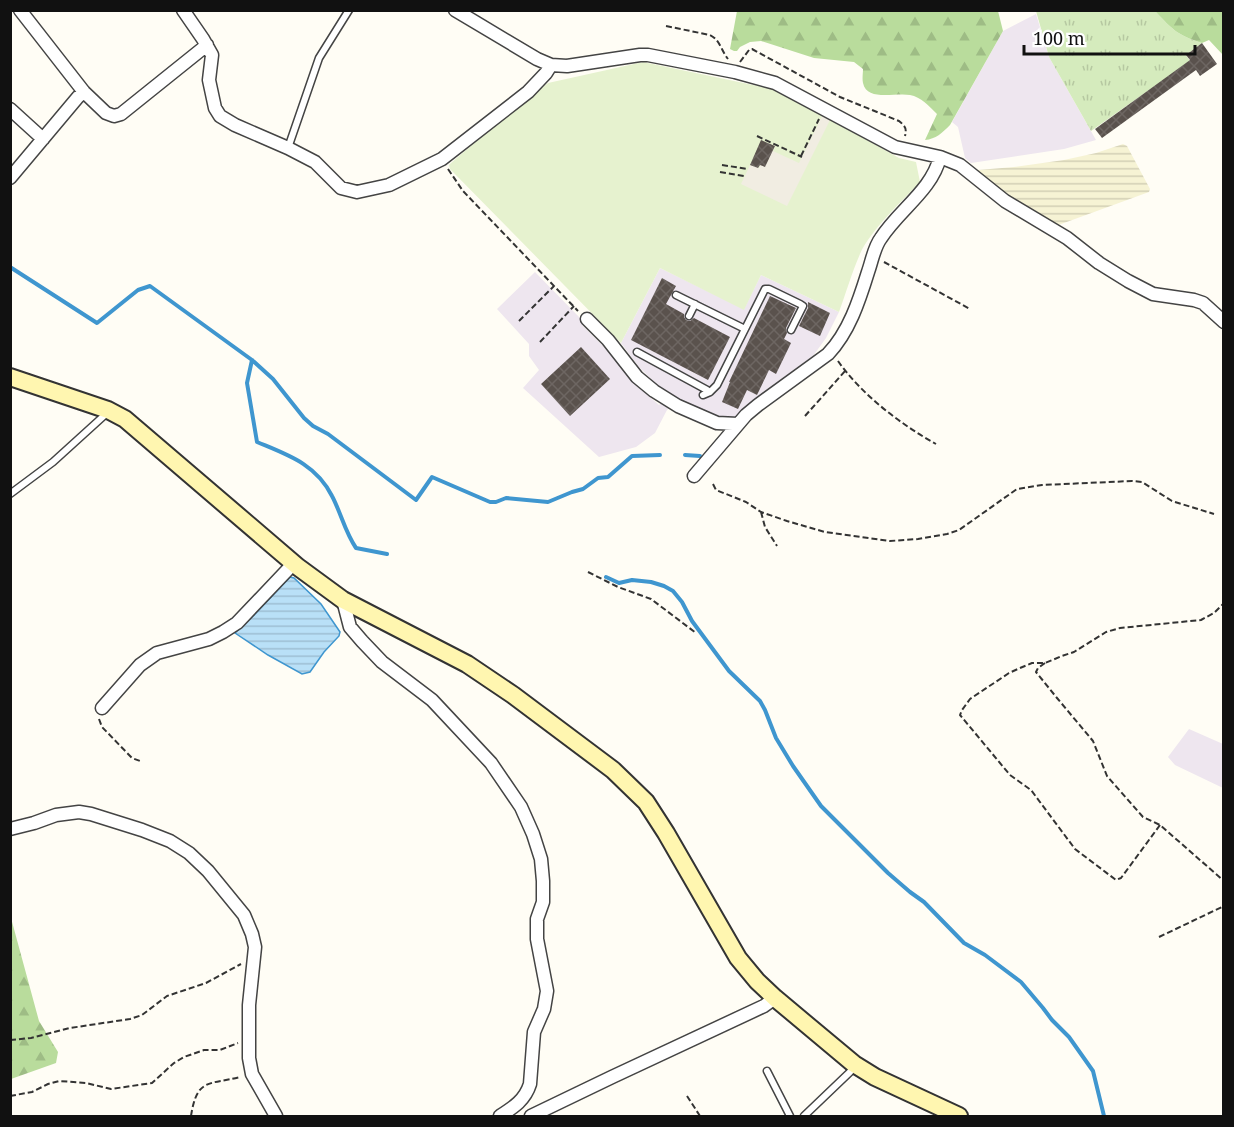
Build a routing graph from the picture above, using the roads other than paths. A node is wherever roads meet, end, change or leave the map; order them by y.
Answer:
1 (20, 10) edge
2 (183, 10) edge
3 (349, 10) edge
4 (455, 10) edge
5 (207, 45) junction
6 (551, 66) junction
7 (84, 92) junction
8 (10, 108) edge
9 (43, 139) junction
10 (288, 148) junction
11 (940, 157) junction
12 (10, 178) edge
13 (676, 295) dead end
14 (695, 304) junction
15 (689, 316) dead end
16 (586, 319) road end
17 (1224, 322) edge
18 (745, 329) junction
19 (791, 330) dead end
20 (637, 352) dead end
21 (10, 377) edge
22 (108, 410) junction
23 (738, 424) junction
24 (694, 476) dead end
25 (10, 494) edge
26 (294, 563) junction
27 (343, 600) junction
28 (102, 708) road end
29 (10, 829) edge
30 (775, 998) junction
31 (856, 1065) junction
32 (767, 1071) dead end
33 (276, 1116) edge
34 (500, 1116) edge
35 (531, 1116) edge
36 (790, 1116) edge
37 (804, 1116) edge
38 (959, 1116) edge

1 - 7 street
2 - 5 street
3 - 10 lane
4 - 6 street
5 - 7 street
5 - 10 street
6 - 10 street
6 - 11 street
7 - 9 street
8 - 9 street
9 - 12 street
11 - 17 street
11 - 23 street
13 - 14 lane
14 - 15 lane
14 - 18 lane
16 - 23 street
18 - 19 lane
18 - 20 lane
21 - 22 street
22 - 25 lane
22 - 26 street
23 - 24 street
26 - 27 street
26 - 28 street
27 - 30 street
27 - 34 street
29 - 33 street
30 - 31 street
30 - 35 street
31 - 37 lane
31 - 38 street
32 - 36 lane

